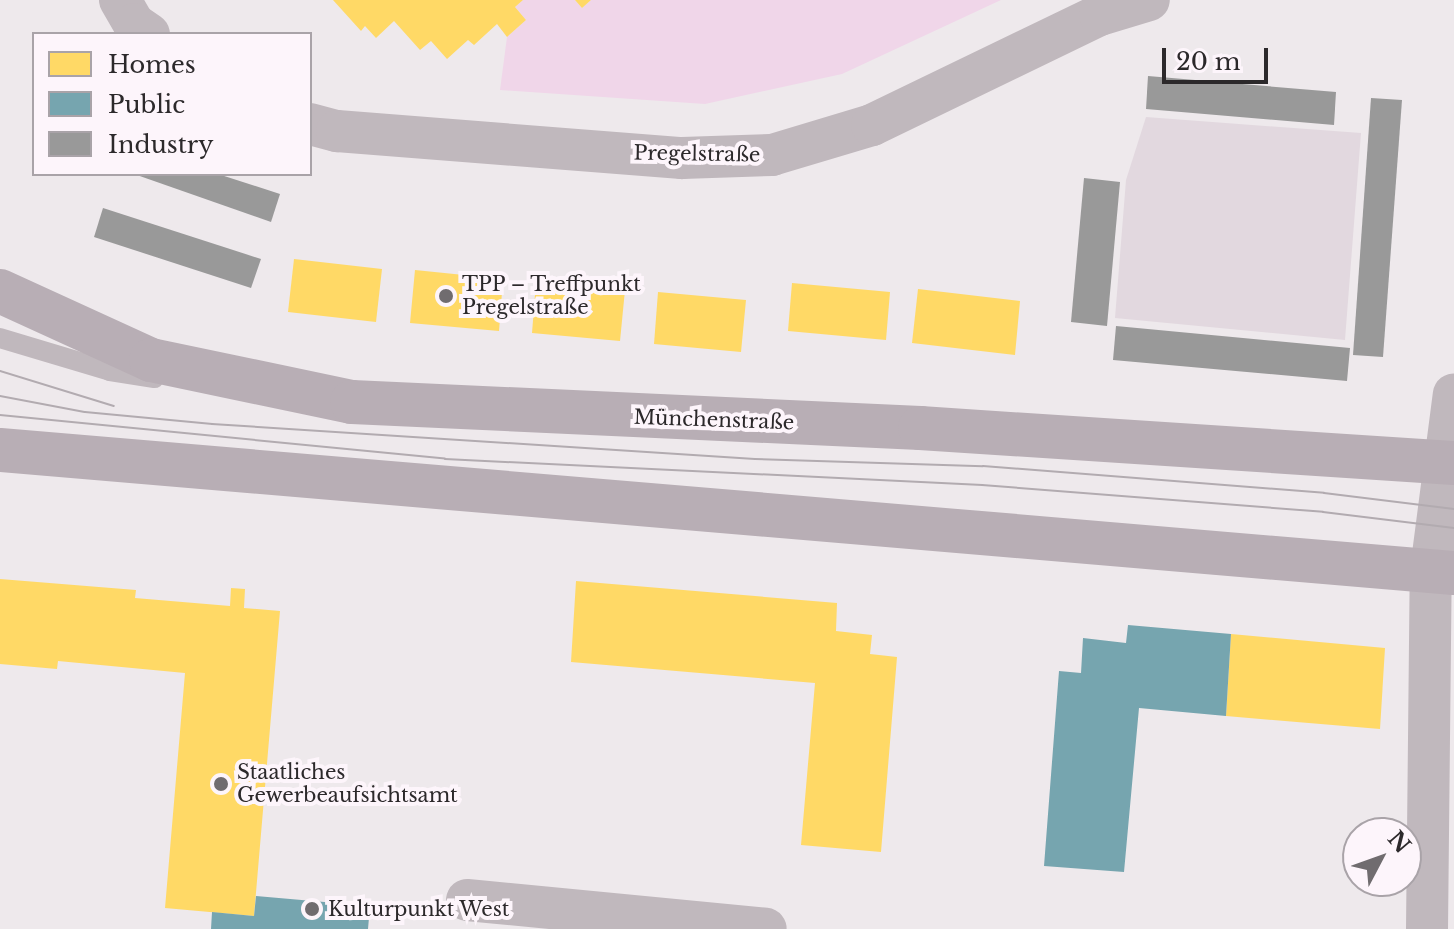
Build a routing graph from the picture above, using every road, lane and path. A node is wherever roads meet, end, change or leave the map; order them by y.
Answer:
1 (120, 0) edge
2 (1149, 0) edge
3 (146, 32) edge
4 (312, 125) edge
5 (0, 291) edge
6 (0, 338) edge
7 (1454, 394) edge
8 (352, 402) junction
9 (0, 450) edge
10 (1451, 463) edge
11 (1442, 572) edge
12 (1454, 742) edge
13 (1432, 829) junction
14 (467, 900) dead end
15 (766, 929) edge
16 (1427, 929) edge

1 - 3 street
2 - 4 street, Pregelstraße
5 - 8 main road, Münchenstraße
6 - 8 lane
7 - 10 street
8 - 10 main road, Münchenstraße
9 - 11 main road
10 - 11 street
11 - 13 street
12 - 13 street
13 - 16 street
14 - 15 street

